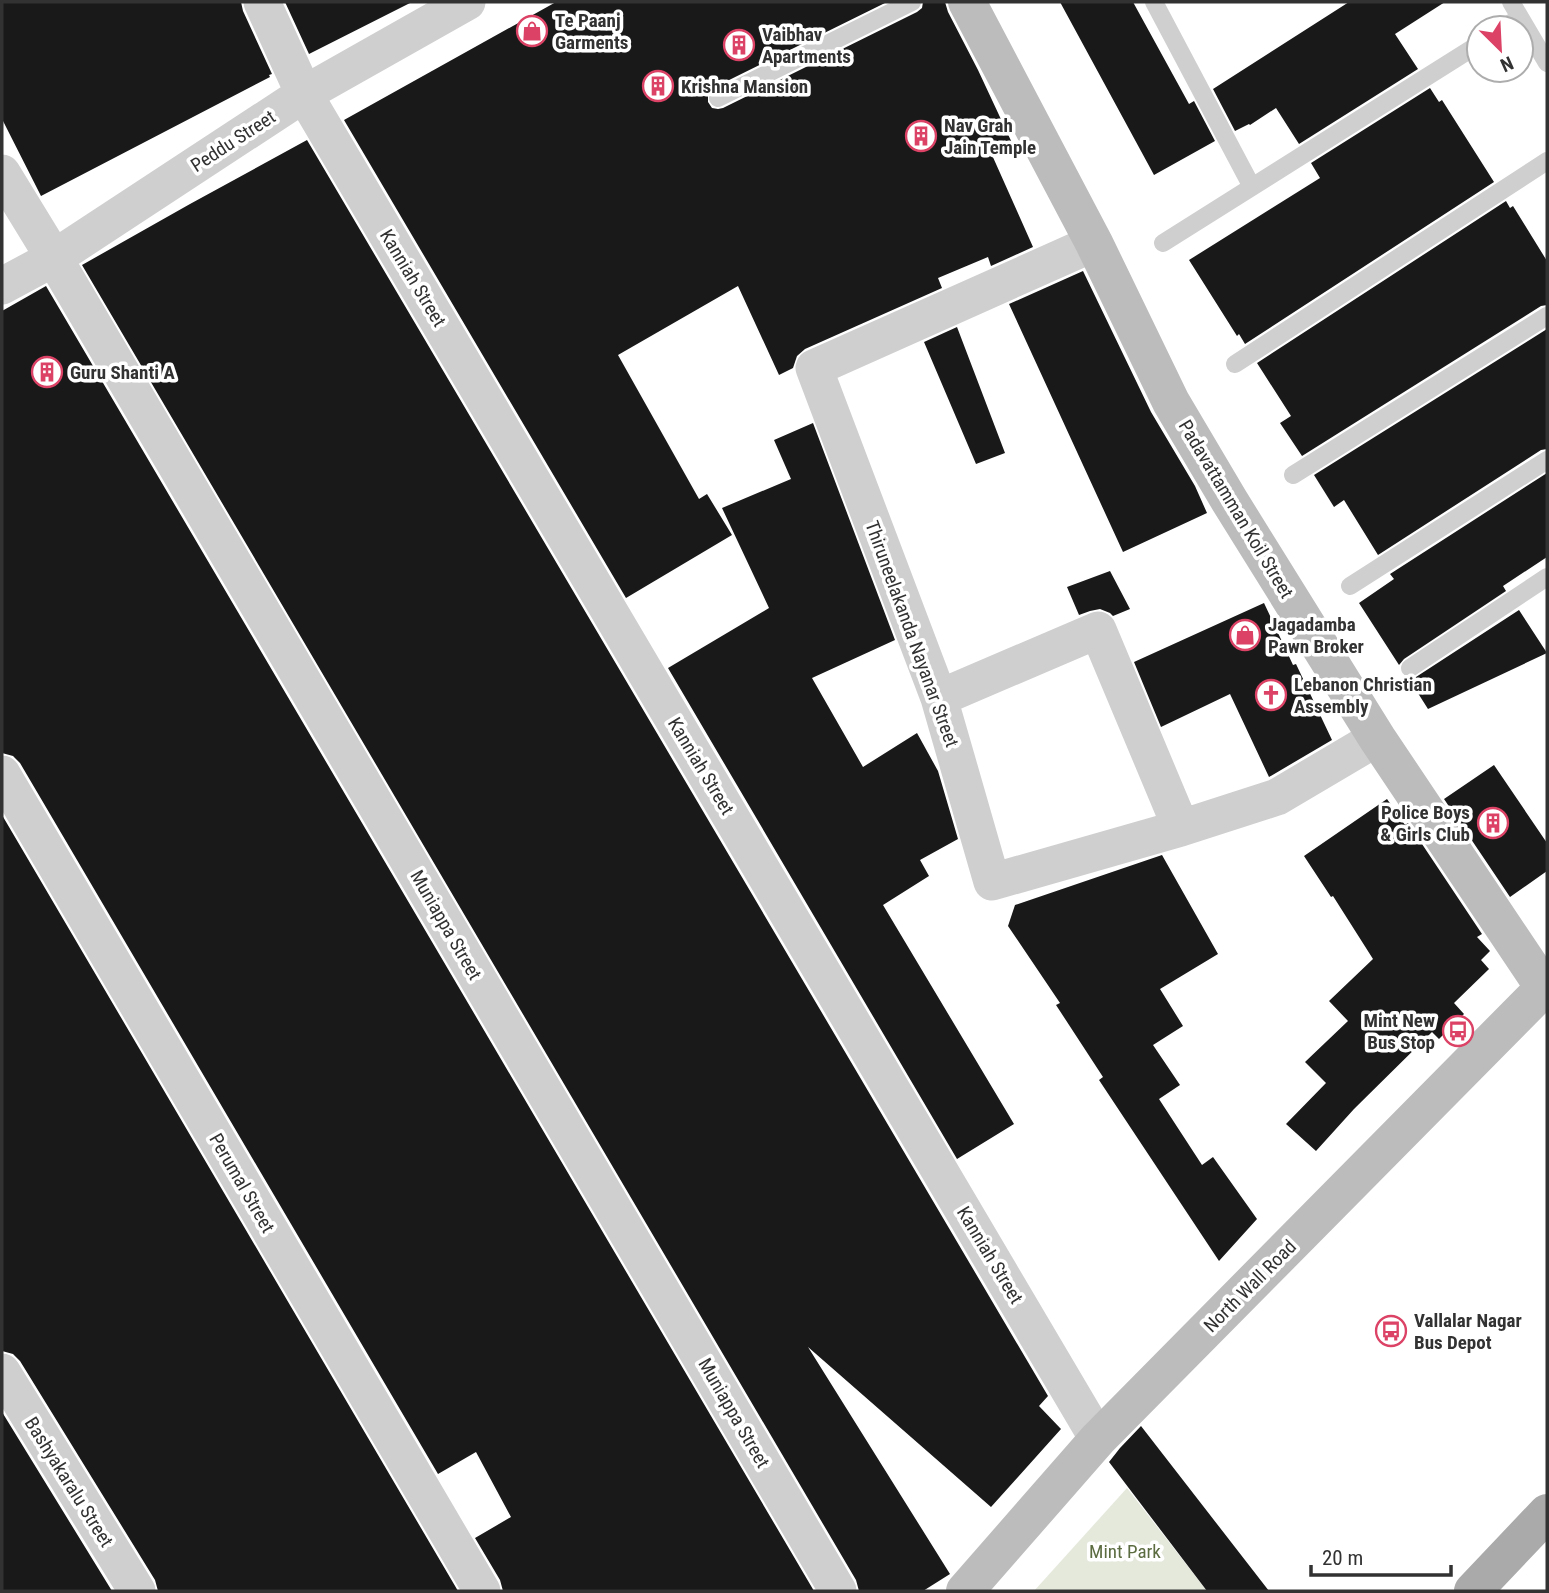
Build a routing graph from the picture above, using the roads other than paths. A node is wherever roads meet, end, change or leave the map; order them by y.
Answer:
1 (262, 2) edge
2 (467, 2) edge
3 (912, 2) edge
4 (967, 2) edge
5 (1154, 2) edge
6 (1516, 10) edge
7 (1465, 53) edge
8 (1547, 63) edge
9 (304, 94) junction
10 (718, 98) dead end
11 (1547, 161) edge
12 (2, 173) edge
13 (1252, 187) junction
14 (1094, 243) junction
15 (1163, 243) dead end
16 (54, 258) junction
17 (2, 286) edge
18 (1547, 316) edge
19 (1235, 364) dead end
20 (1547, 460) edge
21 (1293, 475) dead end
22 (1547, 577) edge
23 (1350, 586) dead end
24 (1410, 668) dead end
25 (939, 698) junction
26 (1377, 738) junction
27 (2, 774) edge
28 (1181, 828) junction
29 (1545, 990) edge
30 (2, 1372) edge
31 (1098, 1439) junction
32 (1547, 1513) edge
33 (137, 1591) edge
34 (482, 1591) edge
35 (838, 1591) edge
36 (965, 1591) edge
37 (1474, 1591) edge

1 - 9 street, Kanniah Street
2 - 9 street, Peddu Street
3 - 10 lane
4 - 14 main road, Padavattamman Koil Street
5 - 13 lane
6 - 8 lane
7 - 13 lane
9 - 16 street, Peddu Street
9 - 31 street, Kanniah Street
11 - 19 lane
12 - 16 street, Muniappa Street
13 - 15 lane
14 - 25 street, Thiruneelakanda Nayanar Street
14 - 26 main road, Padavattamman Koil Street
16 - 17 street, Peddu Street
16 - 35 street, Muniappa Street
18 - 21 lane
20 - 23 lane
22 - 24 lane
25 - 28 street
25 - 28 street, Thiruneelakanda Nayanar Street
26 - 28 street, Thiruneelakanda Nayanar Street
26 - 29 main road, Padavattamman Koil Street
27 - 34 street, Perumal Street
29 - 31 main road, North Wall Road
30 - 33 street, Bashyakaralu Street
31 - 36 main road, North Wall Road
32 - 37 main road

